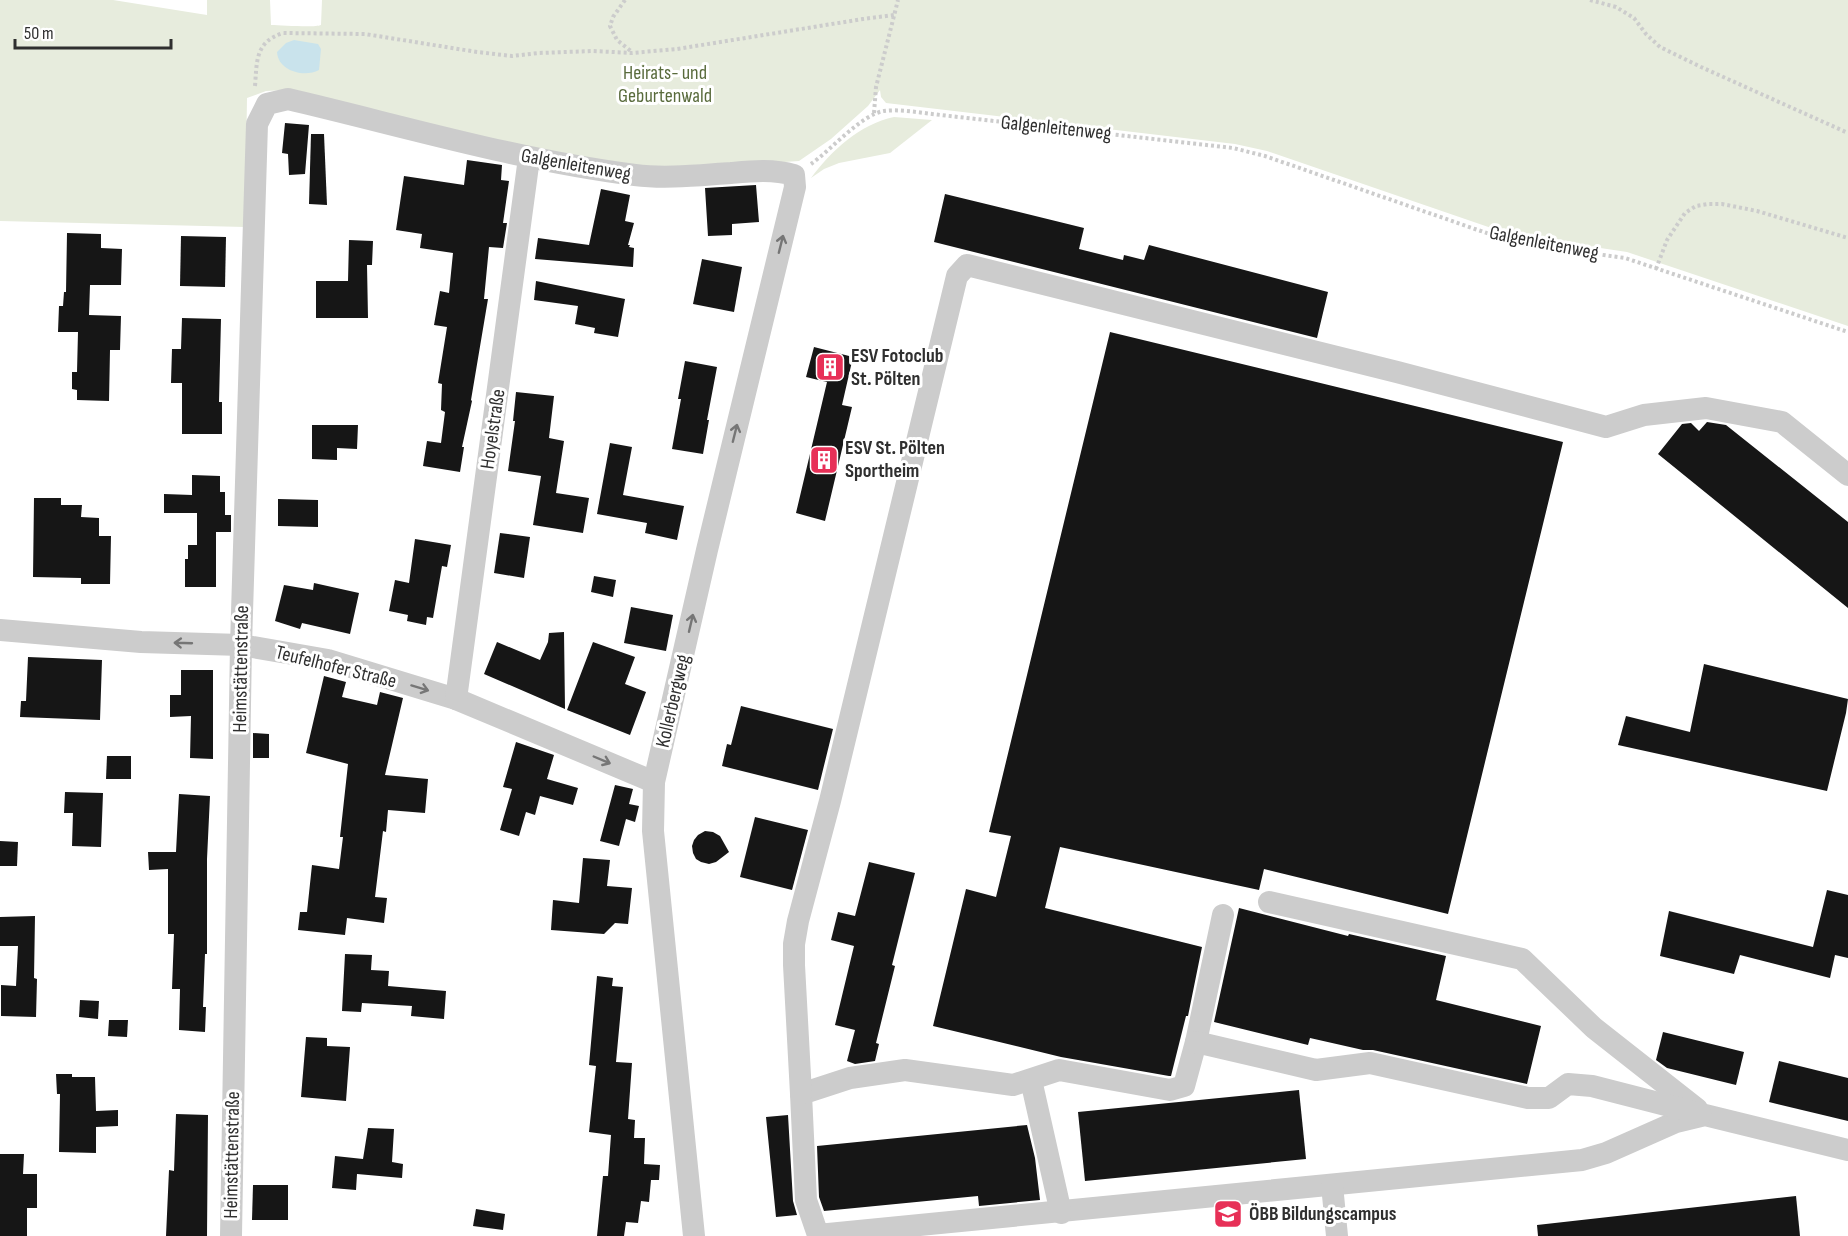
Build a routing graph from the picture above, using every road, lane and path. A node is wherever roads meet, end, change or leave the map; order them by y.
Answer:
1 (625, 0) edge
2 (898, 0) edge
3 (1590, 0) edge
4 (894, 15) junction
5 (632, 53) junction
6 (267, 104) junction
7 (874, 113) junction
8 (1848, 133) edge
9 (529, 158) junction
10 (794, 175) junction
11 (1848, 237) edge
12 (1656, 268) junction
13 (1848, 332) edge
14 (1848, 476) edge
15 (0, 630) edge
16 (242, 645) junction
17 (456, 699) junction
18 (654, 782) junction
19 (1269, 902) dead end
20 (1223, 915) dead end
21 (1196, 1042) junction
22 (1031, 1080) junction
23 (801, 1094) junction
24 (1705, 1115) junction
25 (1848, 1150) edge
26 (1332, 1185) junction
27 (1060, 1213) junction
28 (231, 1236) edge
29 (693, 1236) edge
30 (1337, 1236) edge

1 - 5 path
2 - 4 path
3 - 8 path
4 - 5 path
4 - 7 path
5 - 6 path
6 - 9 street, Galgenleitenweg
6 - 16 street, Heimstättenstraße
7 - 10 path
7 - 12 path, Galgenleitenweg
9 - 10 street, Galgenleitenweg
9 - 17 street, Hoyelstraße
18 -> 10 street, Kollerbergweg
11 - 12 path
12 - 13 path, Galgenleitenweg
14 - 23 street
16 -> 15 street, Teufelhofer Straße
16 -> 17 street, Teufelhofer Straße
16 - 28 street, Heimstättenstraße
17 -> 18 street, Teufelhofer Straße
18 - 29 street, Kollerbergweg
19 - 24 street
20 - 21 street
21 - 22 street
21 - 24 street
22 - 23 street
22 - 27 street
23 - 27 street
24 - 25 street
24 - 26 street
26 - 27 street
26 - 30 street

